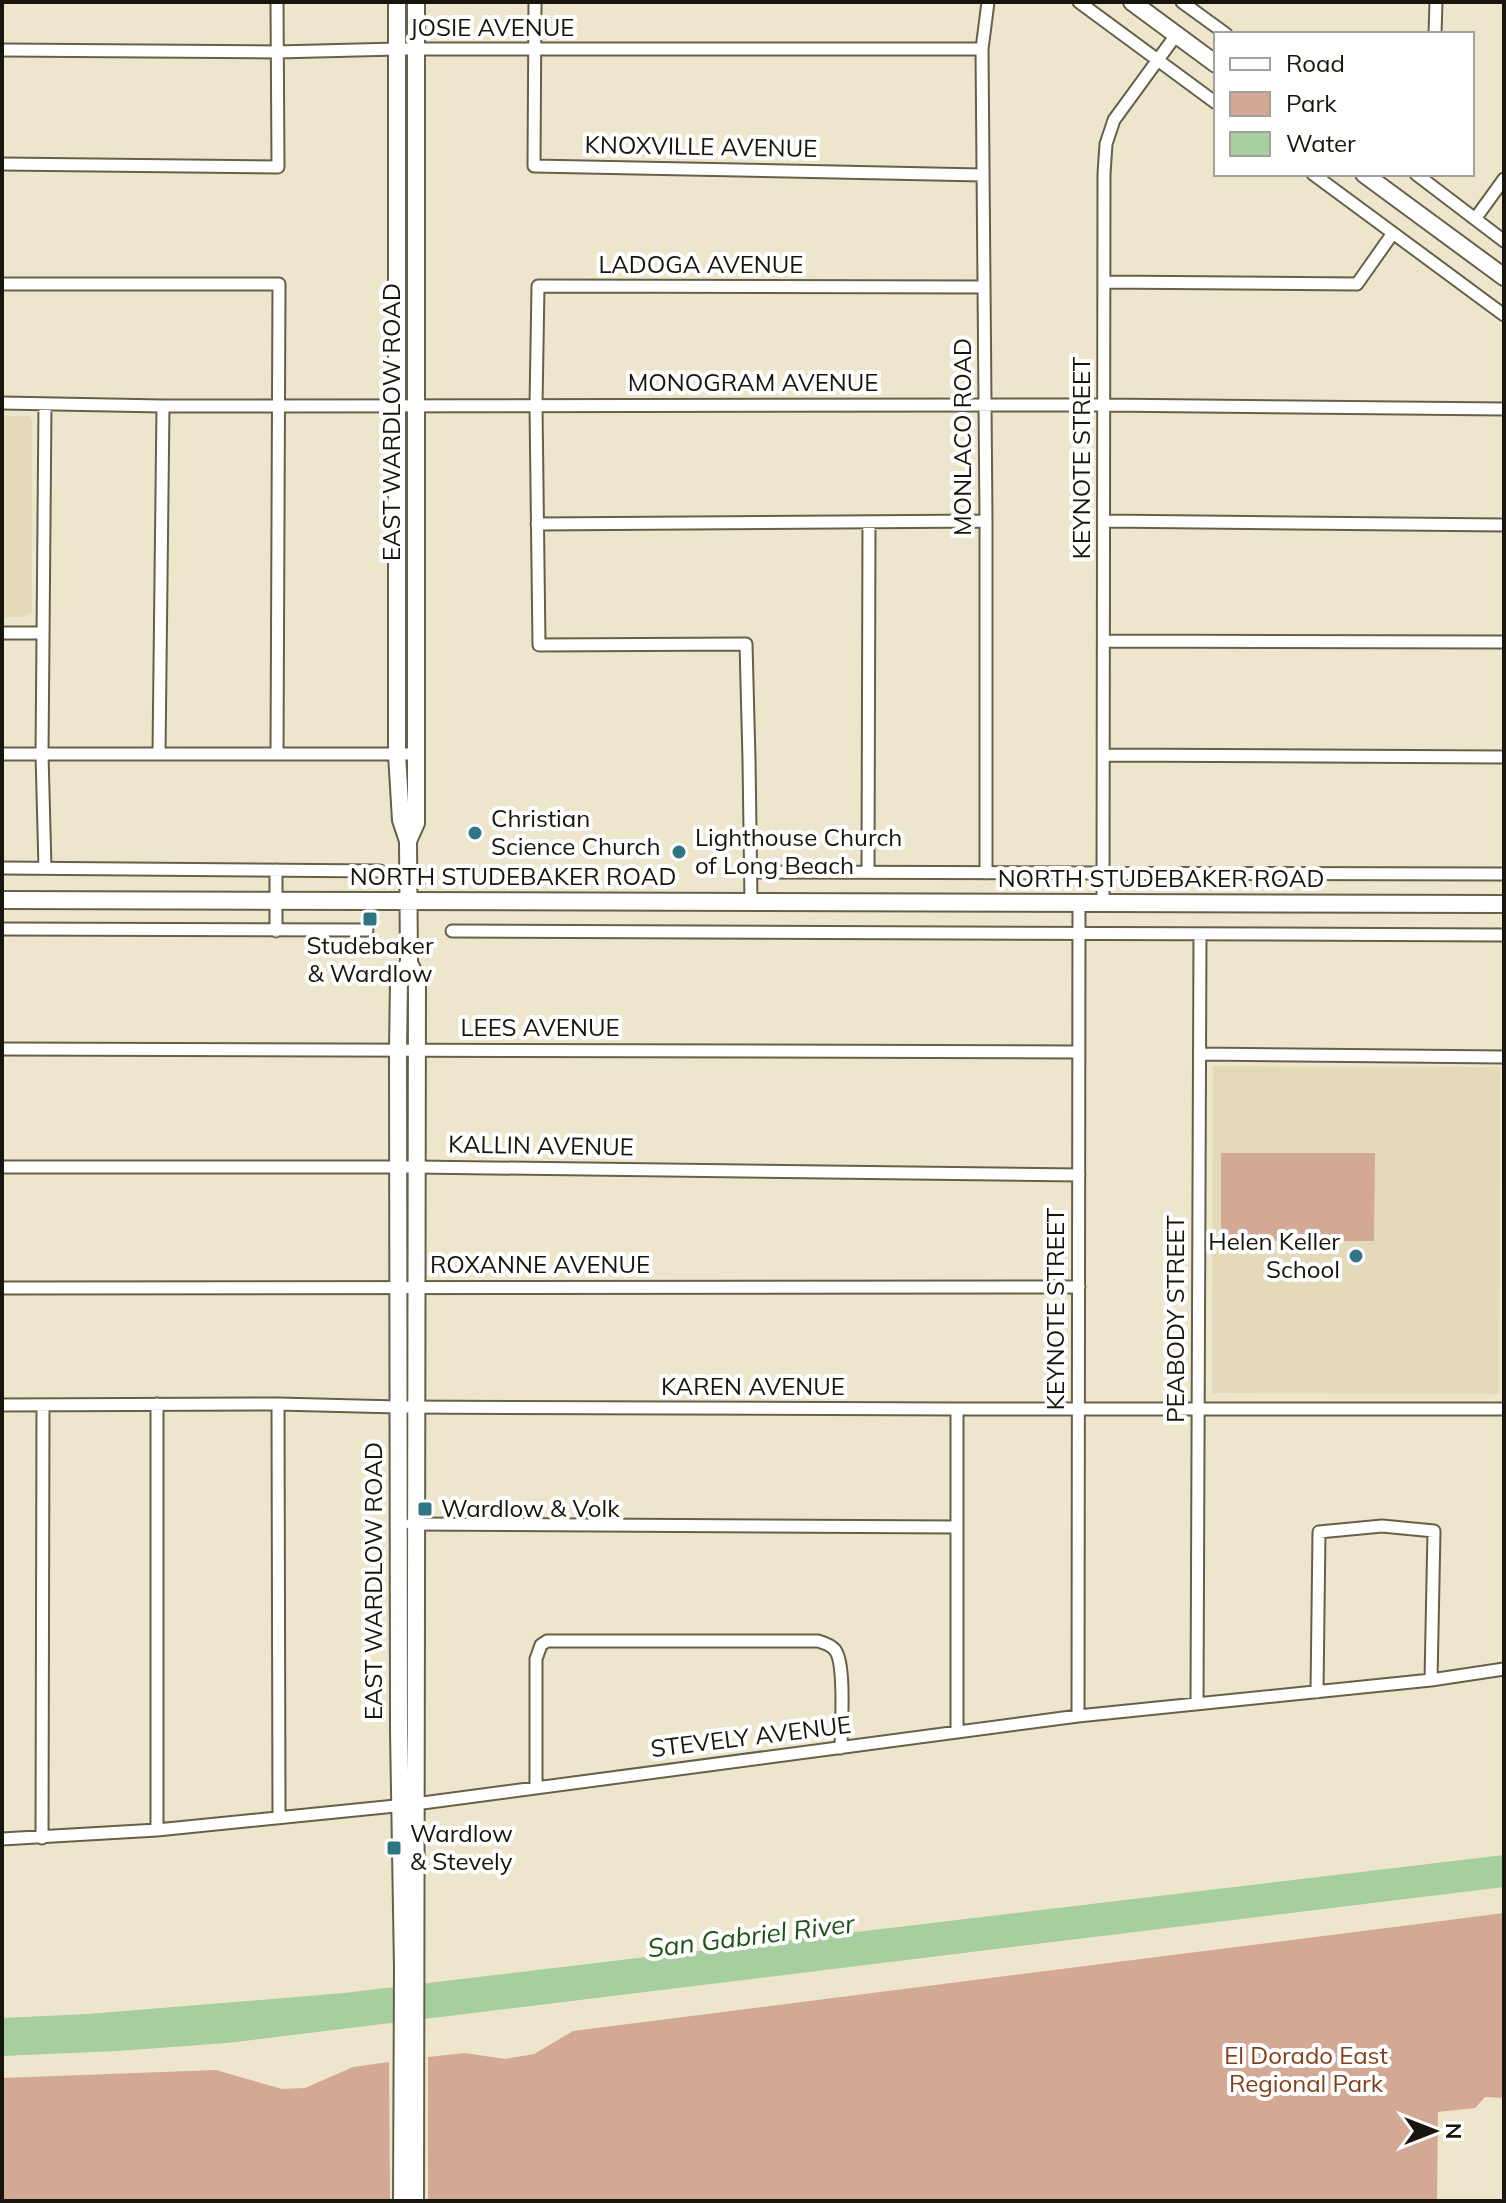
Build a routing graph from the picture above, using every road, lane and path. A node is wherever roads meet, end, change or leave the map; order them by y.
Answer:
1 (277, 2) edge
2 (397, 2) edge
3 (416, 2) edge
4 (535, 2) edge
5 (988, 2) edge
6 (1079, 2) edge
7 (1132, 2) edge
8 (1182, 2) edge
9 (1436, 2) edge
10 (1223, 32) edge
11 (1435, 32) edge
12 (1176, 35) junction
13 (397, 49) junction
14 (416, 49) junction
15 (982, 49) junction
16 (2, 50) edge
17 (534, 50) junction
18 (277, 52) junction
19 (1157, 59) junction
20 (1214, 63) edge
21 (1214, 102) edge
22 (2, 164) edge
23 (982, 175) junction
24 (1316, 176) edge
25 (1367, 176) edge
26 (1419, 176) edge
27 (1504, 179) edge
28 (1475, 219) junction
29 (1393, 233) junction
30 (1504, 241) edge
31 (1504, 277) edge
32 (1104, 282) junction
33 (2, 284) edge
34 (984, 287) junction
35 (1504, 315) edge
36 (2, 403) edge
37 (45, 404) junction
38 (278, 404) junction
39 (397, 404) junction
40 (416, 404) junction
41 (985, 405) junction
42 (1104, 405) junction
43 (163, 406) junction
44 (536, 406) junction
45 (1504, 409) edge
46 (986, 521) junction
47 (1104, 521) junction
48 (869, 522) junction
49 (537, 524) junction
50 (1504, 525) edge
51 (2, 633) edge
52 (43, 633) junction
53 (1104, 641) junction
54 (1504, 642) edge
55 (159, 753) junction
56 (2, 754) edge
57 (42, 754) junction
58 (277, 754) junction
59 (397, 754) junction
60 (416, 754) junction
61 (1104, 755) junction
62 (1504, 757) edge
63 (408, 841) junction
64 (2, 868) edge
65 (45, 868) junction
66 (276, 870) junction
67 (380, 871) dead end
68 (750, 872) junction
69 (868, 872) junction
70 (986, 873) junction
71 (1103, 873) junction
72 (1504, 874) edge
73 (276, 899) junction
74 (2, 900) edge
75 (409, 900) junction
76 (751, 902) junction
77 (1079, 902) junction
78 (1103, 902) junction
79 (1504, 904) edge
80 (2, 929) edge
81 (367, 930) dead end
82 (276, 931) junction
83 (452, 931) dead end
84 (1079, 934) junction
85 (1200, 934) junction
86 (1504, 935) edge
87 (409, 963) junction
88 (2, 1049) edge
89 (416, 1050) junction
90 (398, 1051) junction
91 (1079, 1052) junction
92 (1200, 1054) junction
93 (1504, 1057) edge
94 (2, 1167) edge
95 (416, 1167) junction
96 (398, 1168) junction
97 (1079, 1175) junction
98 (416, 1286) junction
99 (398, 1287) junction
100 (1079, 1287) junction
101 (2, 1288) edge
102 (157, 1404) junction
103 (278, 1404) junction
104 (2, 1405) edge
105 (43, 1405) junction
106 (398, 1407) junction
107 (416, 1407) junction
108 (1078, 1408) junction
109 (957, 1409) junction
110 (1504, 1409) edge
111 (1197, 1410) junction
112 (407, 1524) junction
113 (957, 1527) junction
114 (1504, 1669) edge
115 (1431, 1680) junction
116 (1317, 1692) junction
117 (1197, 1704) junction
118 (1078, 1716) junction
119 (957, 1732) junction
120 (841, 1748) junction
121 (536, 1787) junction
122 (408, 1804) junction
123 (279, 1817) junction
124 (157, 1830) junction
125 (42, 1838) junction
126 (2, 1839) edge
127 (409, 2073) junction
128 (402, 2201) edge
129 (415, 2201) edge

1 - 18 street
2 - 13 main road, EAST WARDLOW ROAD
3 - 14 main road, EAST WARDLOW ROAD
4 - 17 street
5 - 15 street, MONLACO ROAD
6 - 19 street
7 - 12 main road
8 - 10 street
9 - 11 street
12 - 19 street, KEYNOTE STREET
12 - 20 main road
13 - 14 street, JOSIE AVENUE
13 - 18 street, JOSIE AVENUE
13 - 39 main road, EAST WARDLOW ROAD
14 - 17 street, JOSIE AVENUE
14 - 40 main road, EAST WARDLOW ROAD
15 - 17 street, JOSIE AVENUE
15 - 23 street, MONLACO ROAD
16 - 18 street, JOSIE AVENUE
17 - 23 street, KNOXVILLE AVENUE
18 - 22 street
19 - 21 street
19 - 32 street, KEYNOTE STREET
23 - 34 street, MONLACO ROAD
24 - 29 street
25 - 31 main road
26 - 28 street
27 - 28 street
28 - 30 street
29 - 32 street
29 - 35 street
32 - 42 street, KEYNOTE STREET
33 - 38 street
34 - 41 street, MONLACO ROAD
34 - 44 street, LADOGA AVENUE
36 - 37 street, MONOGRAM AVENUE
37 - 43 street, MONOGRAM AVENUE
37 - 52 street
38 - 39 street, MONOGRAM AVENUE
38 - 43 street, MONOGRAM AVENUE
38 - 58 street
39 - 40 street, MONOGRAM AVENUE
39 - 59 main road, EAST WARDLOW ROAD
40 - 44 street, MONOGRAM AVENUE
40 - 60 main road, EAST WARDLOW ROAD
41 - 42 street, MONOGRAM AVENUE
41 - 44 street, MONOGRAM AVENUE
41 - 46 street, MONLACO ROAD
42 - 45 street, MONOGRAM AVENUE
42 - 47 street, KEYNOTE STREET
43 - 55 street
44 - 49 street
46 - 48 street
46 - 70 street, MONLACO ROAD
47 - 50 street
47 - 53 street, KEYNOTE STREET
48 - 49 street
48 - 69 street
49 - 68 street
51 - 52 street
52 - 57 street
53 - 54 street
53 - 61 street, KEYNOTE STREET
55 - 57 street
55 - 58 street
56 - 57 street
57 - 65 street
58 - 59 street
59 - 60 street
59 - 63 main road, EAST WARDLOW ROAD
60 - 63 main road, EAST WARDLOW ROAD
61 - 62 street
61 - 71 street, KEYNOTE STREET
63 - 75 main road, EAST WARDLOW ROAD
64 - 65 street, NORTH STUDEBAKER ROAD
65 - 66 street, NORTH STUDEBAKER ROAD
66 - 67 street, NORTH STUDEBAKER ROAD
66 - 73 street
68 - 69 street, NORTH STUDEBAKER ROAD
68 - 76 street
69 - 70 street, NORTH STUDEBAKER ROAD
70 - 71 street, NORTH STUDEBAKER ROAD
71 - 72 street, NORTH STUDEBAKER ROAD
71 - 78 street, KEYNOTE STREET
73 - 74 main road, NORTH STUDEBAKER ROAD
73 - 75 main road, NORTH STUDEBAKER ROAD
73 - 82 street
75 - 76 main road, NORTH STUDEBAKER ROAD
75 - 87 main road, EAST WARDLOW ROAD
76 - 77 main road, NORTH STUDEBAKER ROAD
77 - 78 main road, NORTH STUDEBAKER ROAD
77 - 84 street, KEYNOTE STREET
78 - 79 main road, NORTH STUDEBAKER ROAD
80 - 82 street
81 - 82 street
83 - 84 street
84 - 85 street
84 - 91 street, KEYNOTE STREET
85 - 86 street
85 - 92 street, PEABODY STREET
87 - 89 main road, EAST WARDLOW ROAD
87 - 90 main road, EAST WARDLOW ROAD
88 - 90 street, LEES AVENUE
89 - 90 street, LEES AVENUE
89 - 91 street, LEES AVENUE
89 - 95 main road, EAST WARDLOW ROAD
90 - 96 main road, EAST WARDLOW ROAD
91 - 97 street, KEYNOTE STREET
92 - 93 street
92 - 111 street, PEABODY STREET
94 - 96 street, KALLIN AVENUE
95 - 96 street, KALLIN AVENUE
95 - 97 street, KALLIN AVENUE
95 - 98 main road, EAST WARDLOW ROAD
96 - 99 main road, EAST WARDLOW ROAD
97 - 100 street, KEYNOTE STREET
98 - 99 street, ROXANNE AVENUE
98 - 100 street, ROXANNE AVENUE
98 - 107 main road, EAST WARDLOW ROAD
99 - 101 street, ROXANNE AVENUE
99 - 106 main road, EAST WARDLOW ROAD
100 - 108 street, KEYNOTE STREET
102 - 103 street, KAREN AVENUE
102 - 105 street, KAREN AVENUE
102 - 124 street
103 - 106 street, KAREN AVENUE
103 - 123 street
104 - 105 street, KAREN AVENUE
105 - 125 street
106 - 107 street, KAREN AVENUE
106 - 112 main road, EAST WARDLOW ROAD
107 - 109 street, KAREN AVENUE
107 - 112 main road, EAST WARDLOW ROAD
108 - 109 street, KAREN AVENUE
108 - 111 street, KAREN AVENUE
108 - 118 street, KEYNOTE STREET
109 - 113 street
110 - 111 street, KAREN AVENUE
111 - 117 street, PEABODY STREET
112 - 113 street
112 - 122 main road, EAST WARDLOW ROAD
113 - 119 street
114 - 115 street, STEVELY AVENUE
115 - 116 street, STEVELY AVENUE
115 - 116 street
116 - 117 street, STEVELY AVENUE
117 - 118 street, STEVELY AVENUE
118 - 119 street, STEVELY AVENUE
119 - 120 street, STEVELY AVENUE
120 - 121 street, STEVELY AVENUE
120 - 121 street
121 - 122 street, STEVELY AVENUE
122 - 123 street, STEVELY AVENUE
122 - 127 main road, EAST WARDLOW ROAD
123 - 124 street, STEVELY AVENUE
124 - 125 street, STEVELY AVENUE
125 - 126 street, STEVELY AVENUE
127 - 128 main road, EAST WARDLOW ROAD
127 - 129 main road, EAST WARDLOW ROAD

